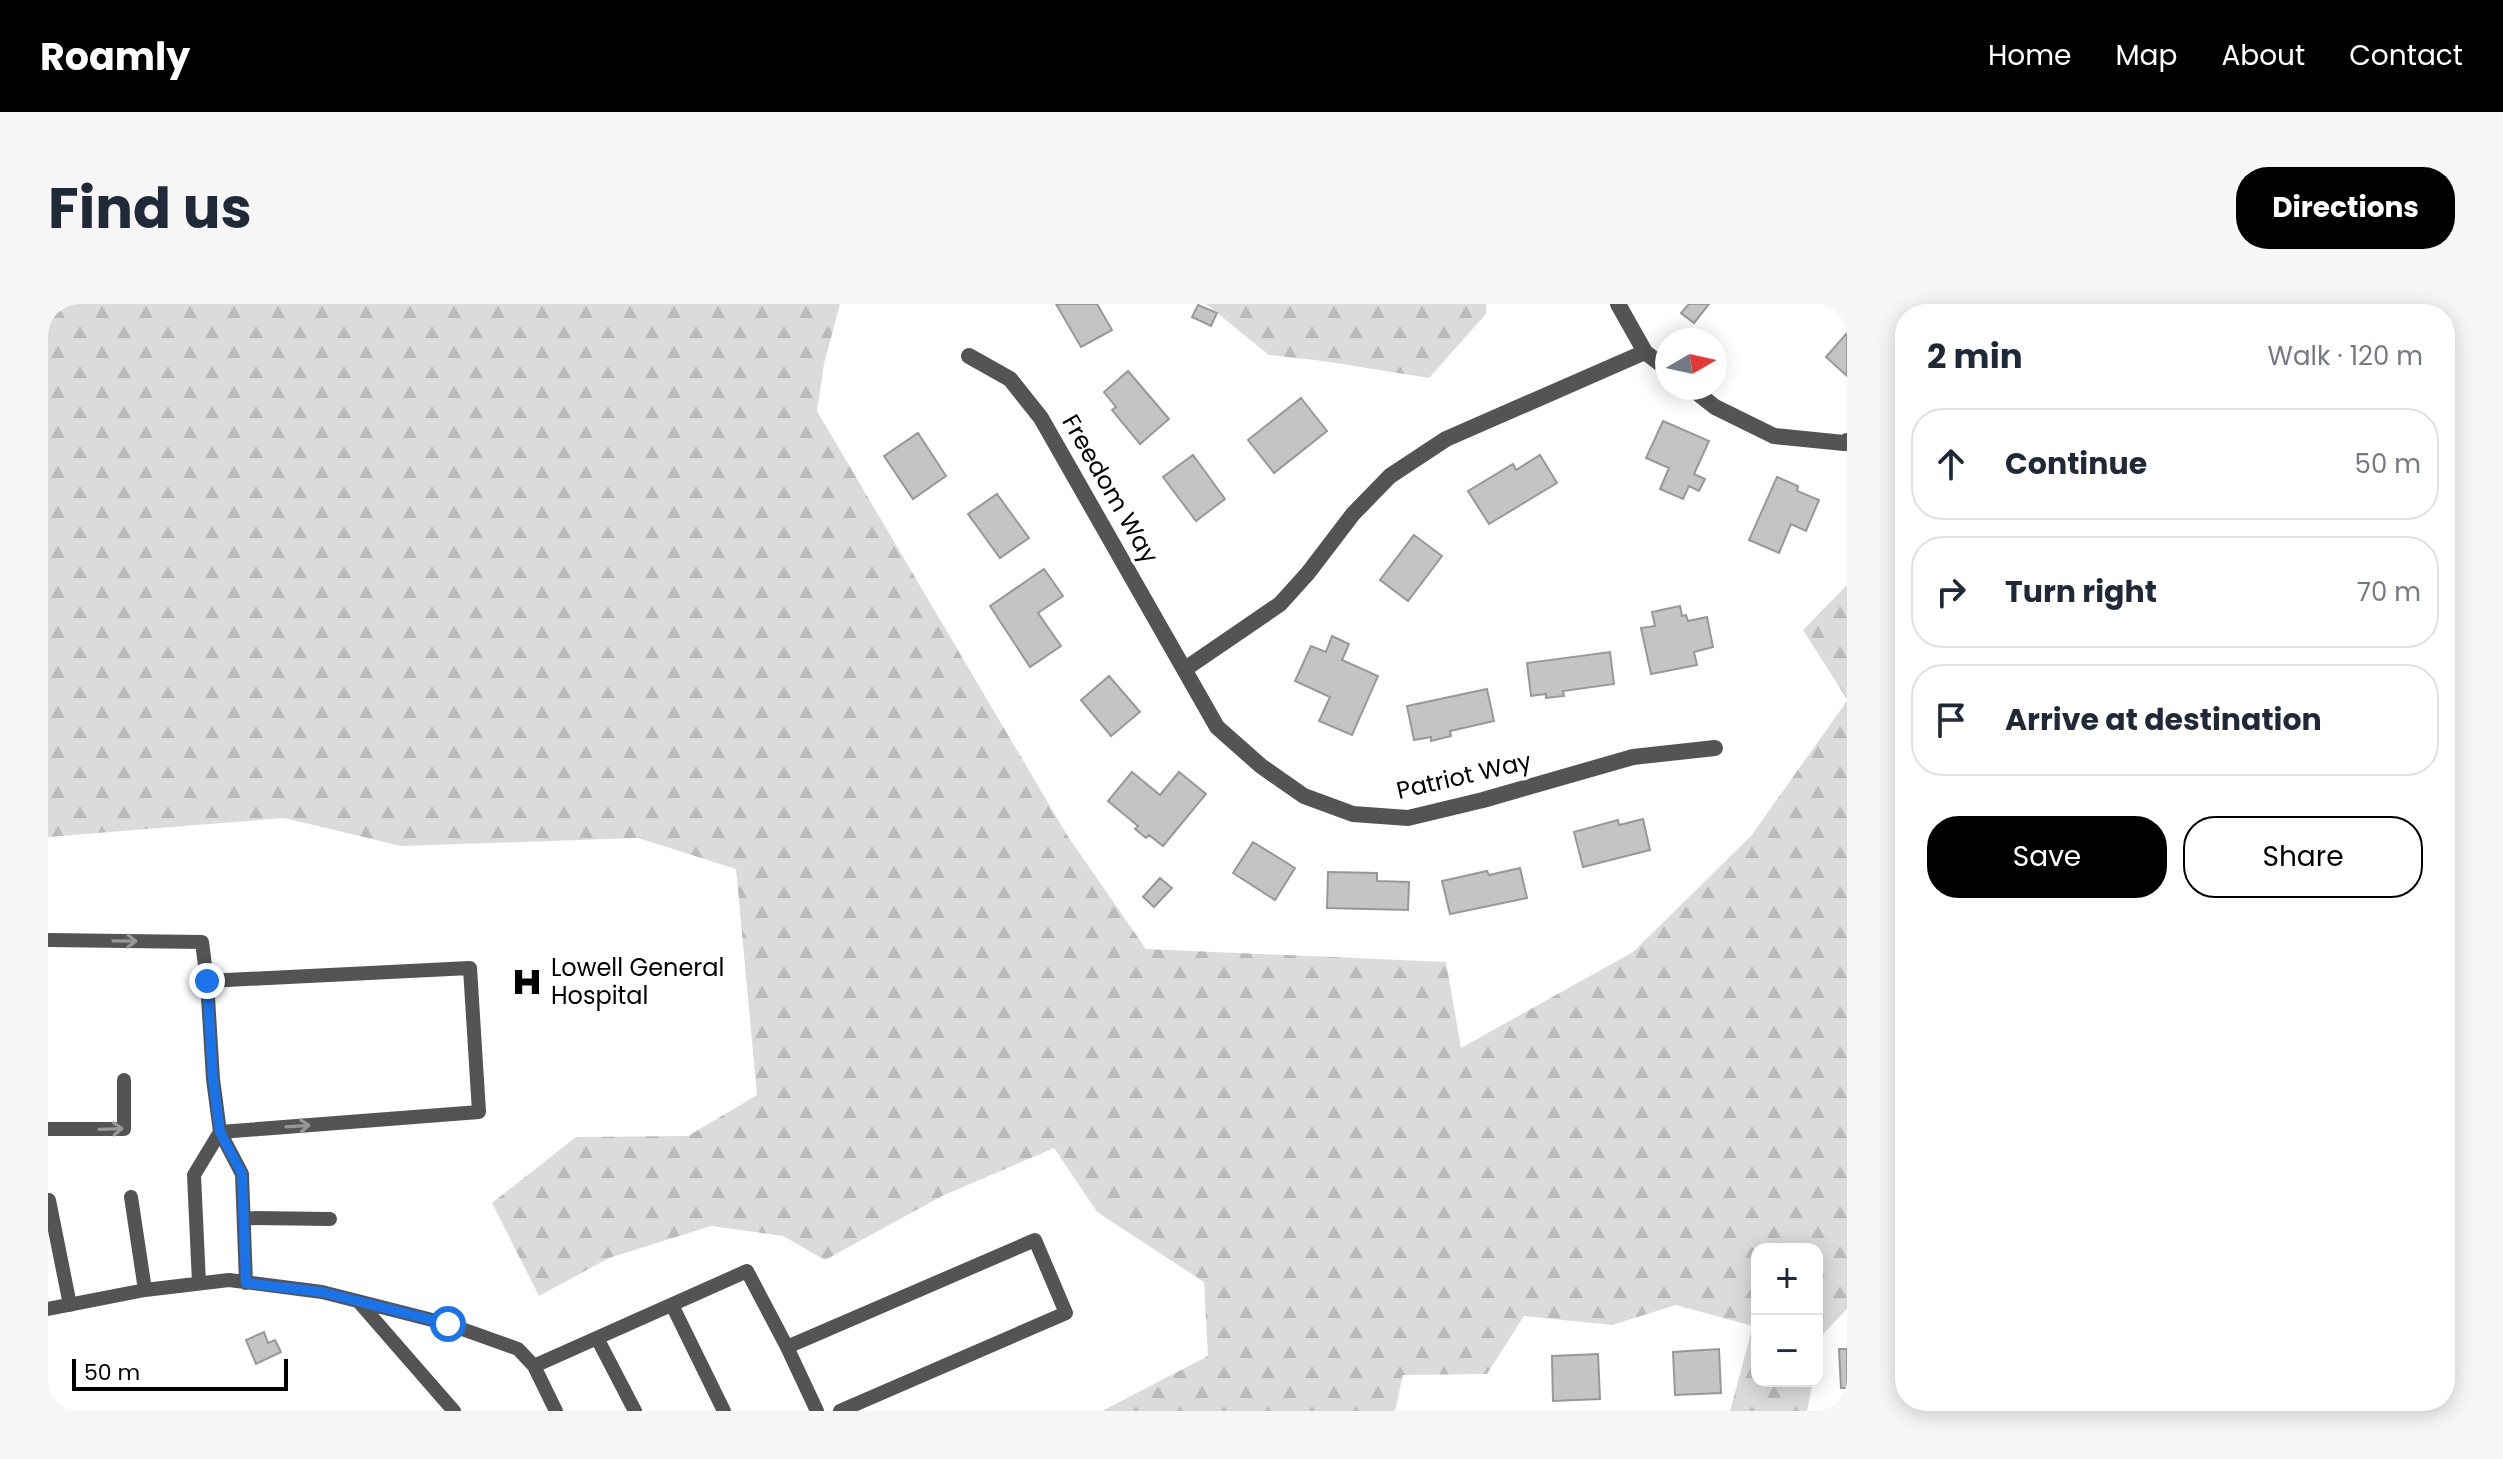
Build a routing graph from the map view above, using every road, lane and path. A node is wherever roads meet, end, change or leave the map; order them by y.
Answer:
1 (1618, 304) edge
2 (1645, 352) junction
3 (969, 356) dead end
4 (1655, 360) edge
5 (1706, 400) edge
6 (1847, 441) edge
7 (1185, 669) junction
8 (1715, 748) dead end
9 (48, 940) edge
10 (207, 981) junction
11 (124, 1080) dead end
12 (48, 1129) edge
13 (220, 1132) junction
14 (131, 1197) dead end
15 (49, 1200) edge
16 (244, 1218) junction
17 (330, 1219) dead end
18 (199, 1283) junction
19 (246, 1283) junction
20 (145, 1290) junction
21 (358, 1301) junction
22 (70, 1305) junction
23 (672, 1305) junction
24 (48, 1309) edge
25 (597, 1338) junction
26 (787, 1347) junction
27 (534, 1366) junction
28 (454, 1411) edge
29 (556, 1411) edge
30 (635, 1411) edge
31 (724, 1411) edge
32 (817, 1411) edge
33 (840, 1411) edge

1 - 2 street
2 - 4 street
2 - 7 street
3 - 7 street, Freedom Way
5 - 6 street
7 - 8 street, Patriot Way
9 -> 10 lane
10 - 13 lane
13 -> 10 lane
12 -> 11 lane
13 - 16 lane
13 - 18 lane
14 - 20 lane
15 - 22 lane
16 - 17 lane
16 - 19 lane
18 - 19 lane
18 - 20 lane
19 - 21 lane
20 - 22 lane
21 - 27 lane
21 - 28 lane
22 - 24 lane
23 - 25 lane
23 - 26 lane
23 - 31 lane
25 - 27 lane
25 - 30 lane
26 - 32 lane
26 - 33 lane
27 - 29 lane

